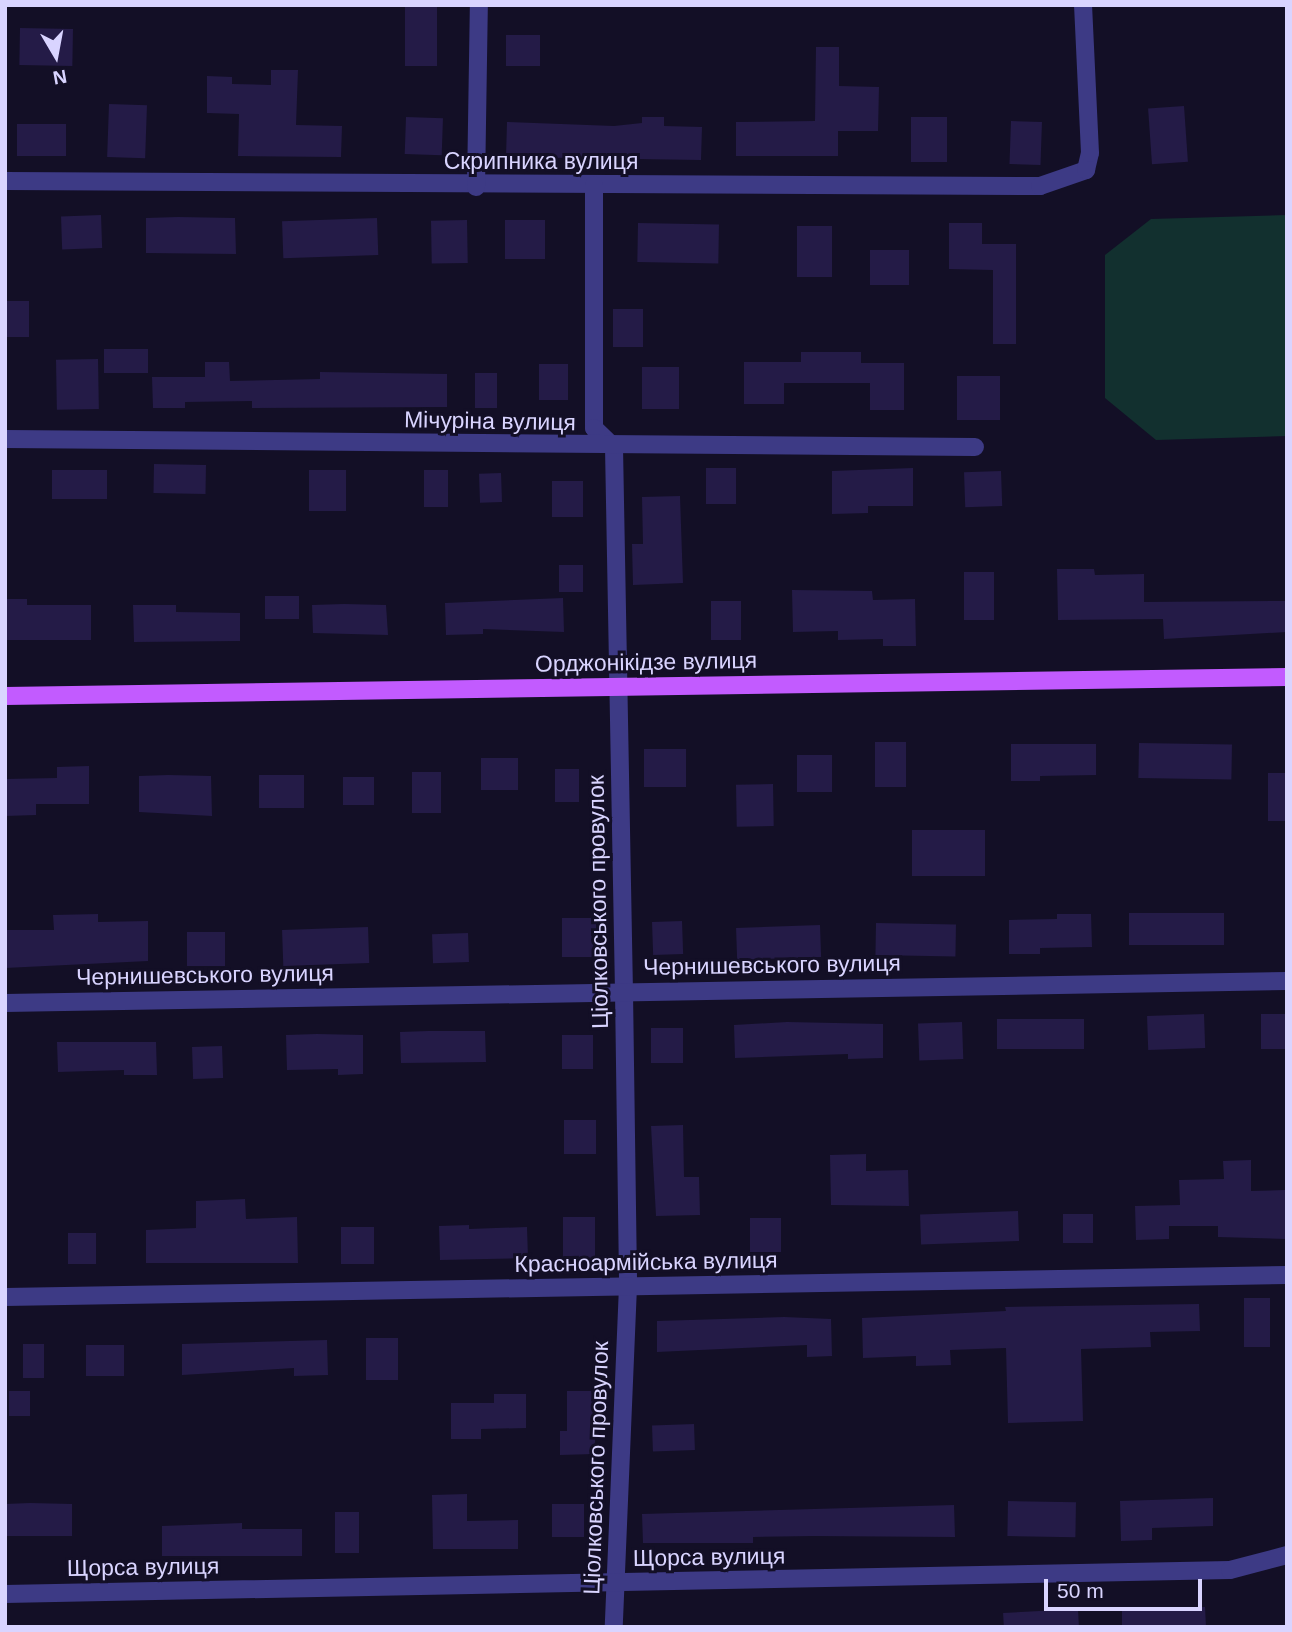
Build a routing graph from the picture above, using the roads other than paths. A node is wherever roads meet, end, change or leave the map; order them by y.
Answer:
1 (479, 5) edge
2 (1083, 5) edge
3 (5, 181) edge
4 (594, 185) junction
5 (476, 187) junction
6 (5, 439) edge
7 (614, 447) junction
8 (975, 447) dead end
9 (1287, 677) edge
10 (619, 687) junction
11 (5, 696) edge
12 (1287, 981) edge
13 (624, 992) junction
14 (5, 1003) edge
15 (1287, 1275) edge
16 (628, 1286) junction
17 (5, 1297) edge
18 (1287, 1555) edge
19 (614, 1583) junction
20 (5, 1594) edge
21 (614, 1627) edge

1 - 5 street
2 - 4 street, Скрипника вулиця
3 - 5 street, Скрипника вулиця
4 - 5 street, Скрипника вулиця
4 - 7 street
6 - 7 street, Мічуріна вулиця
7 - 8 street, Мічуріна вулиця
7 - 10 street, Ціолковського провулок
9 - 10 main road, Орджонікідзе вулиця
10 - 11 main road, Орджонікідзе вулиця
10 - 13 street, Ціолковського провулок
12 - 13 street, Чернишевського вулиця
13 - 14 street, Чернишевського вулиця
13 - 16 street, Ціолковського провулок
15 - 16 street, Красноармійська вулиця
16 - 17 street, Красноармійська вулиця
16 - 19 street, Ціолковського провулок
18 - 19 street, Щорса вулиця
19 - 20 street, Щорса вулиця
19 - 21 street, Ціолковського провулок

